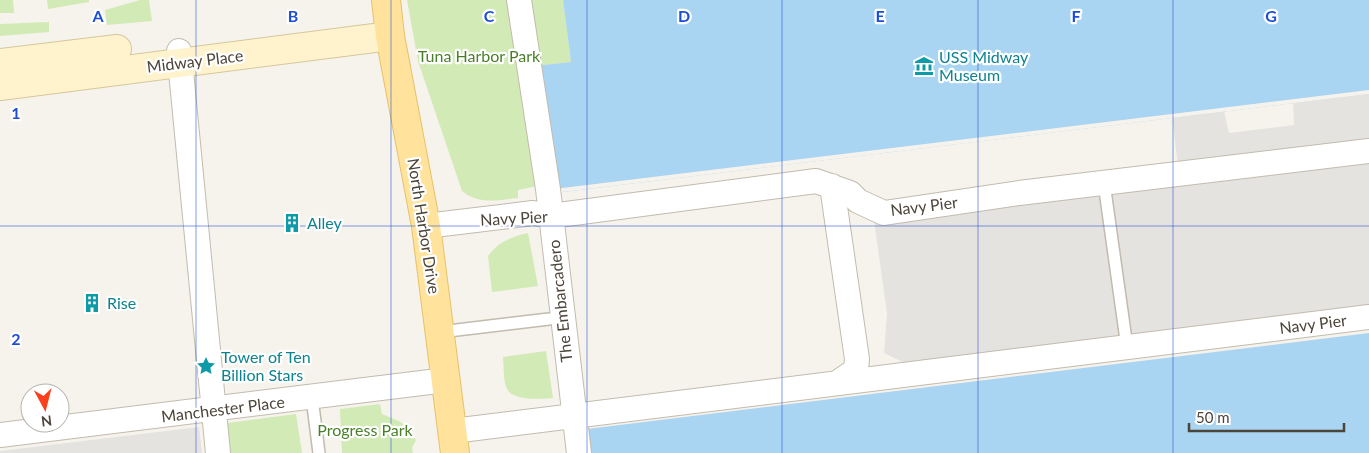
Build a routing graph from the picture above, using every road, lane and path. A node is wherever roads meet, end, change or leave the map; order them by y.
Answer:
1 (386, 0) edge
2 (519, 0) edge
3 (390, 36) junction
4 (117, 49) dead end
5 (179, 57) junction
6 (0, 63) edge
7 (0, 86) edge
8 (1369, 151) edge
9 (1104, 183) junction
10 (832, 186) junction
11 (551, 216) junction
12 (426, 226) junction
13 (1369, 317) edge
14 (549, 319) dead end
15 (440, 332) junction
16 (1127, 347) junction
17 (446, 380) junction
18 (837, 383) junction
19 (312, 398) junction
20 (212, 410) junction
21 (573, 416) junction
22 (0, 434) edge
23 (454, 442) edge
24 (218, 453) edge
25 (319, 453) edge
26 (579, 453) edge

1 - 3 main road, North Harbor Drive
2 - 11 street, The Embarcadero
3 - 5 street, Midway Place
3 - 12 main road, North Harbor Drive
4 - 6 street
5 - 7 street, Midway Place
5 - 20 street
8 - 9 street, Navy Pier
9 - 10 street, Navy Pier
9 - 16 lane
10 - 11 street, Navy Pier
10 - 18 street
11 - 12 street, Navy Pier
11 - 21 street, The Embarcadero
12 - 15 main road, North Harbor Drive
13 - 16 street, Navy Pier
14 - 15 lane
15 - 17 main road, North Harbor Drive
16 - 18 street, Navy Pier
17 - 19 street, Manchester Place
17 - 23 main road, North Harbor Drive
18 - 21 street, Navy Pier
19 - 20 street, Manchester Place
19 - 25 lane
20 - 22 street, Manchester Place
20 - 24 street
21 - 23 street, Navy Pier
21 - 26 street, The Embarcadero

